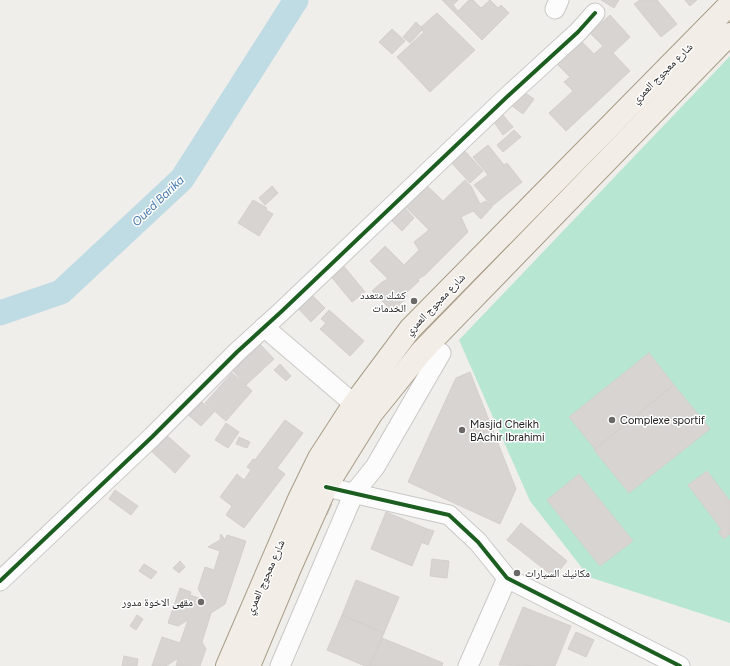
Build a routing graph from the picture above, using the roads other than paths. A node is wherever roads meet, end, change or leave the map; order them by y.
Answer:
1 (730, 4) edge
2 (595, 13) dead end
3 (730, 34) edge
4 (264, 327) junction
5 (441, 353) dead end
6 (354, 404) junction
7 (326, 487) junction
8 (354, 493) junction
9 (507, 578) junction
10 (0, 581) edge
11 (227, 666) edge
12 (249, 666) edge
13 (280, 666) edge
14 (468, 666) edge
15 (680, 666) edge

1 - 6 main road, شارع معجوج العمري
2 - 4 street
3 - 7 main road, شارع معجوج العمري
4 - 6 street
4 - 10 street
5 - 8 street
6 - 11 main road, شارع معجوج العمري
7 - 8 street
7 - 12 main road, شارع معجوج العمري
8 - 9 street
8 - 13 street
9 - 14 street
9 - 15 street

